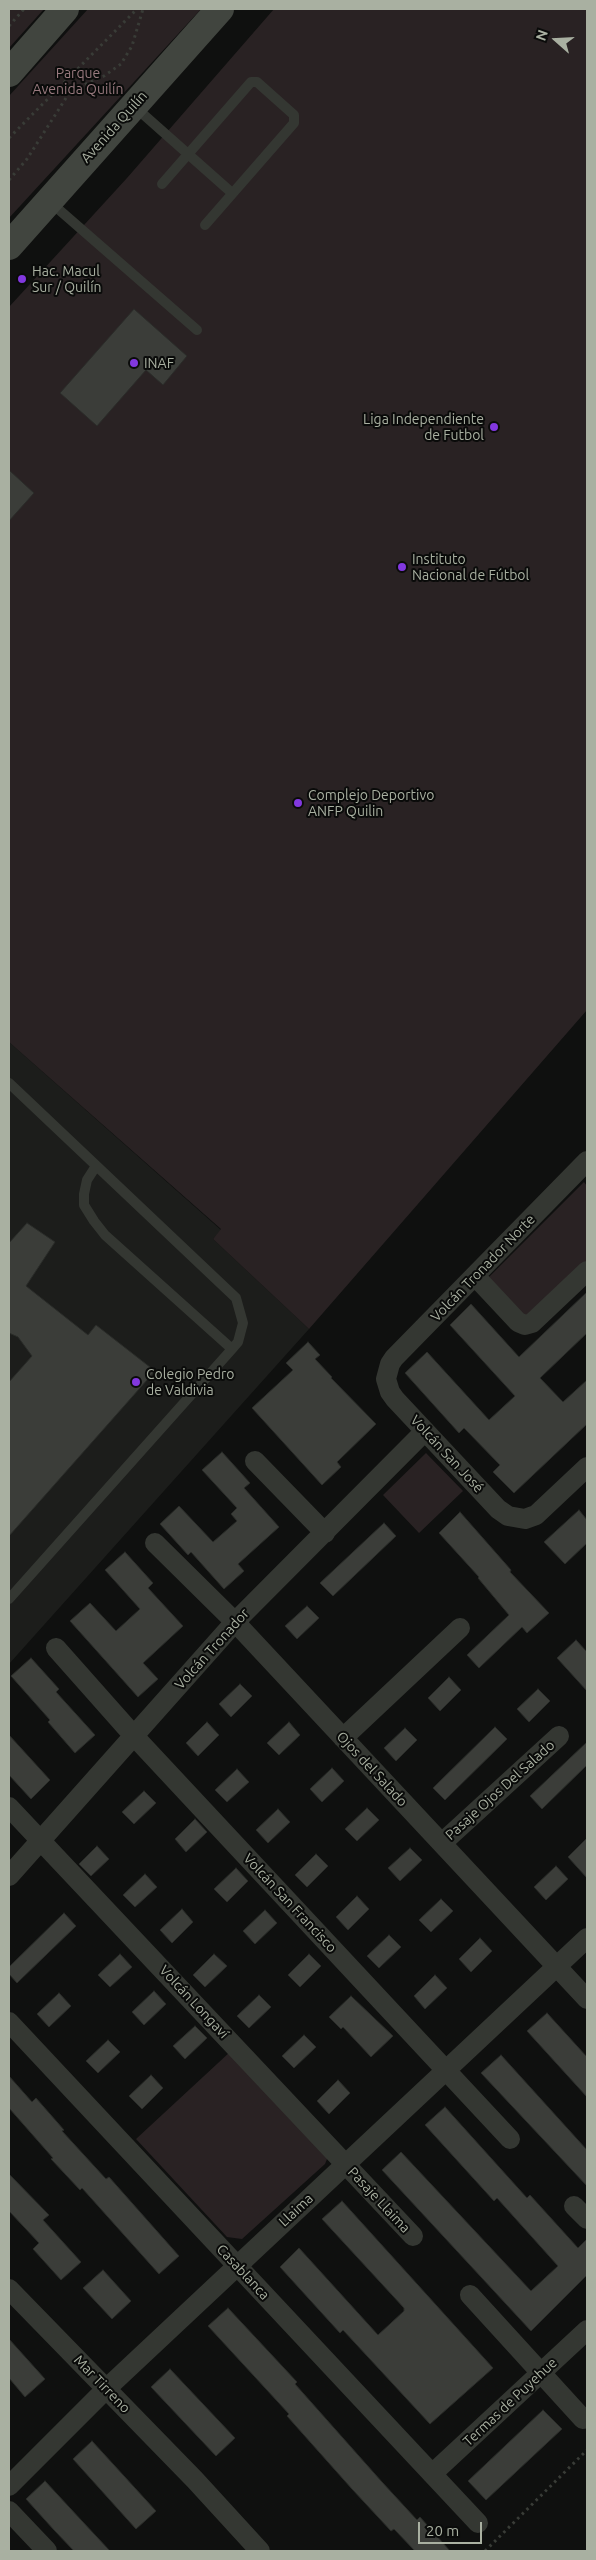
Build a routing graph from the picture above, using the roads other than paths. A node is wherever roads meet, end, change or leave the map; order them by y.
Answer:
1 (65, 9) edge
2 (220, 9) edge
3 (9, 73) edge
4 (134, 106) junction
5 (188, 154) junction
6 (162, 184) dead end
7 (232, 193) junction
8 (48, 201) junction
9 (205, 225) dead end
10 (9, 246) edge
11 (197, 330) dead end
12 (9, 1083) edge
13 (96, 1166) junction
14 (585, 1168) edge
15 (587, 1271) edge
16 (475, 1276) junction
17 (232, 1349) junction
18 (386, 1379) joint
19 (425, 1431) junction
20 (255, 1461) dead end
21 (587, 1466) edge
22 (325, 1533) junction
23 (154, 1543) dead end
24 (9, 1599) edge
25 (235, 1622) junction
26 (460, 1628) dead end
27 (56, 1648) dead end
28 (134, 1736) junction
29 (559, 1736) dead end
30 (343, 1738) junction
31 (9, 1807) edge
32 (41, 1840) junction
33 (442, 1843) junction
34 (9, 1876) edge
35 (587, 1938) edge
36 (557, 1966) junction
37 (587, 1999) edge
38 (9, 2022) edge
39 (445, 2071) junction
40 (510, 2139) dead end
41 (346, 2164) junction
42 (413, 2236) dead end
43 (237, 2266) junction
44 (9, 2289) edge
45 (470, 2295) dead end
46 (587, 2330) edge
47 (541, 2373) junction
48 (106, 2388) junction
49 (583, 2419) dead end
50 (432, 2474) junction
51 (9, 2486) edge
52 (9, 2511) edge
53 (478, 2522) dead end
54 (47, 2551) edge
55 (260, 2551) edge

1 - 3 main road
2 - 4 main road, Avenida Quilín
4 - 5 lane
4 - 8 main road, Avenida Quilín
5 - 6 lane
5 - 7 lane
5 - 7 lane
7 - 9 lane
8 - 10 main road, Avenida Quilín
8 - 11 lane
12 - 13 lane
13 - 17 lane
13 - 17 lane
14 - 16 street, Volcán Tronador Norte
15 - 16 street
16 - 18 street, Volcán Tronador Norte
17 - 24 lane
18 - 19 street, Volcán San José
19 - 21 street, Volcán San José
19 - 22 street, Volcán Tronador
20 - 22 street
22 - 25 street, Volcán Tronador
23 - 25 street, Ojos del Salado
25 - 28 street, Volcán Tronador
25 - 30 street, Ojos del Salado
26 - 30 street
27 - 28 street, Volcán San Francisco
28 - 32 street, Volcán Tronador
28 - 39 street, Volcán San Francisco
29 - 33 street, Pasaje Ojos Del Salado
30 - 33 street, Ojos del Salado
31 - 32 street, Volcán Longaví
32 - 34 street, Volcán Tronador
32 - 41 street, Volcán Longaví
33 - 36 street, Ojos del Salado
35 - 36 street, Llaima
36 - 37 street, Ojos del Salado
36 - 39 street, Llaima
38 - 43 street, Casablanca
39 - 40 street
39 - 41 street, Llaima
41 - 42 street, Pasaje Llaima
41 - 43 street, Llaima
43 - 48 street, Llaima
43 - 50 street, Casablanca
44 - 48 street, Mar Tirreno
45 - 47 street
46 - 47 street, Termas de Puyehue
47 - 49 street
47 - 50 street, Termas de Puyehue
48 - 51 street, Llaima
48 - 55 street, Mar Tirreno
50 - 53 street, Casablanca
52 - 54 street

